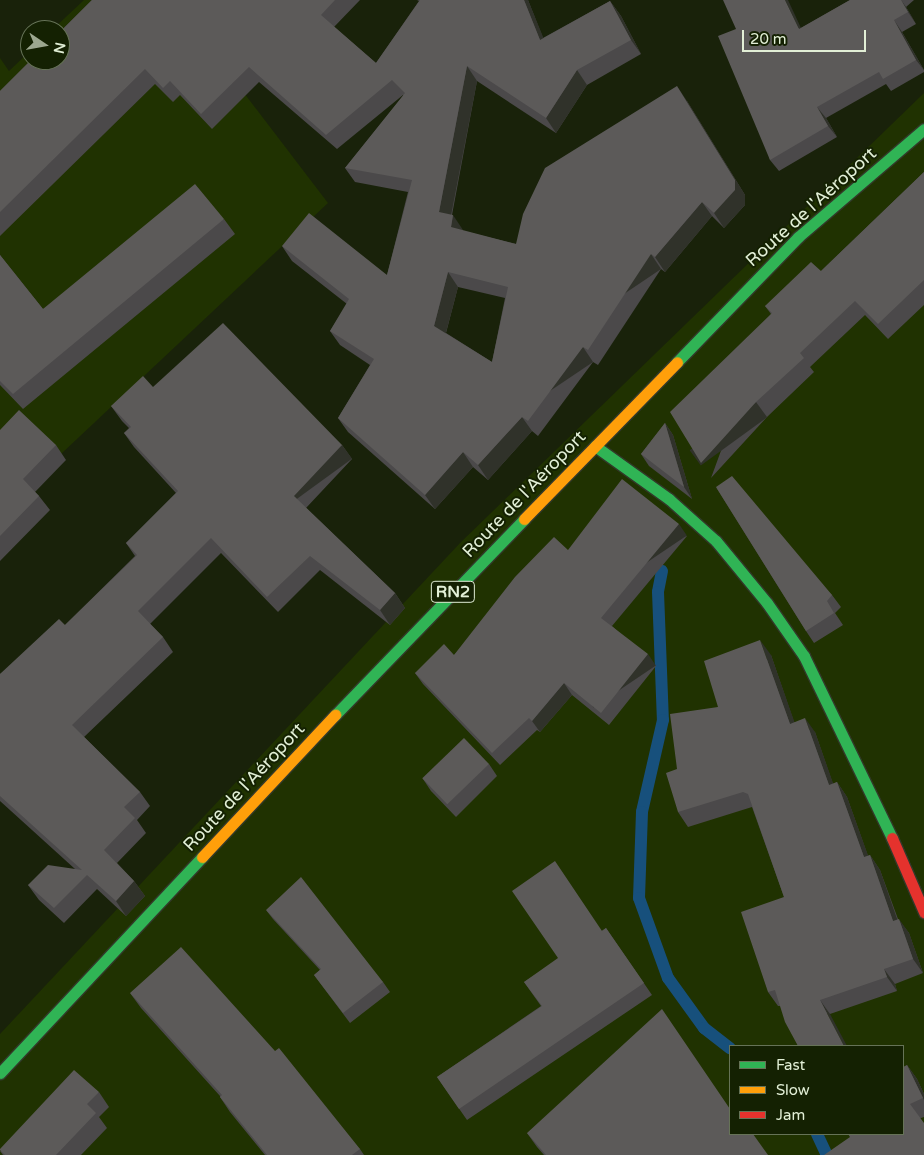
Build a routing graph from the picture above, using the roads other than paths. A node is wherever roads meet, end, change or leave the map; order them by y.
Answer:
1 (924, 129) edge
2 (594, 446) junction
3 (924, 912) edge
4 (0, 1073) edge

1 - 2 main road, Route de l'Aéroport / RN2
2 - 3 main road
2 - 4 main road, Route de l'Aéroport / RN2

